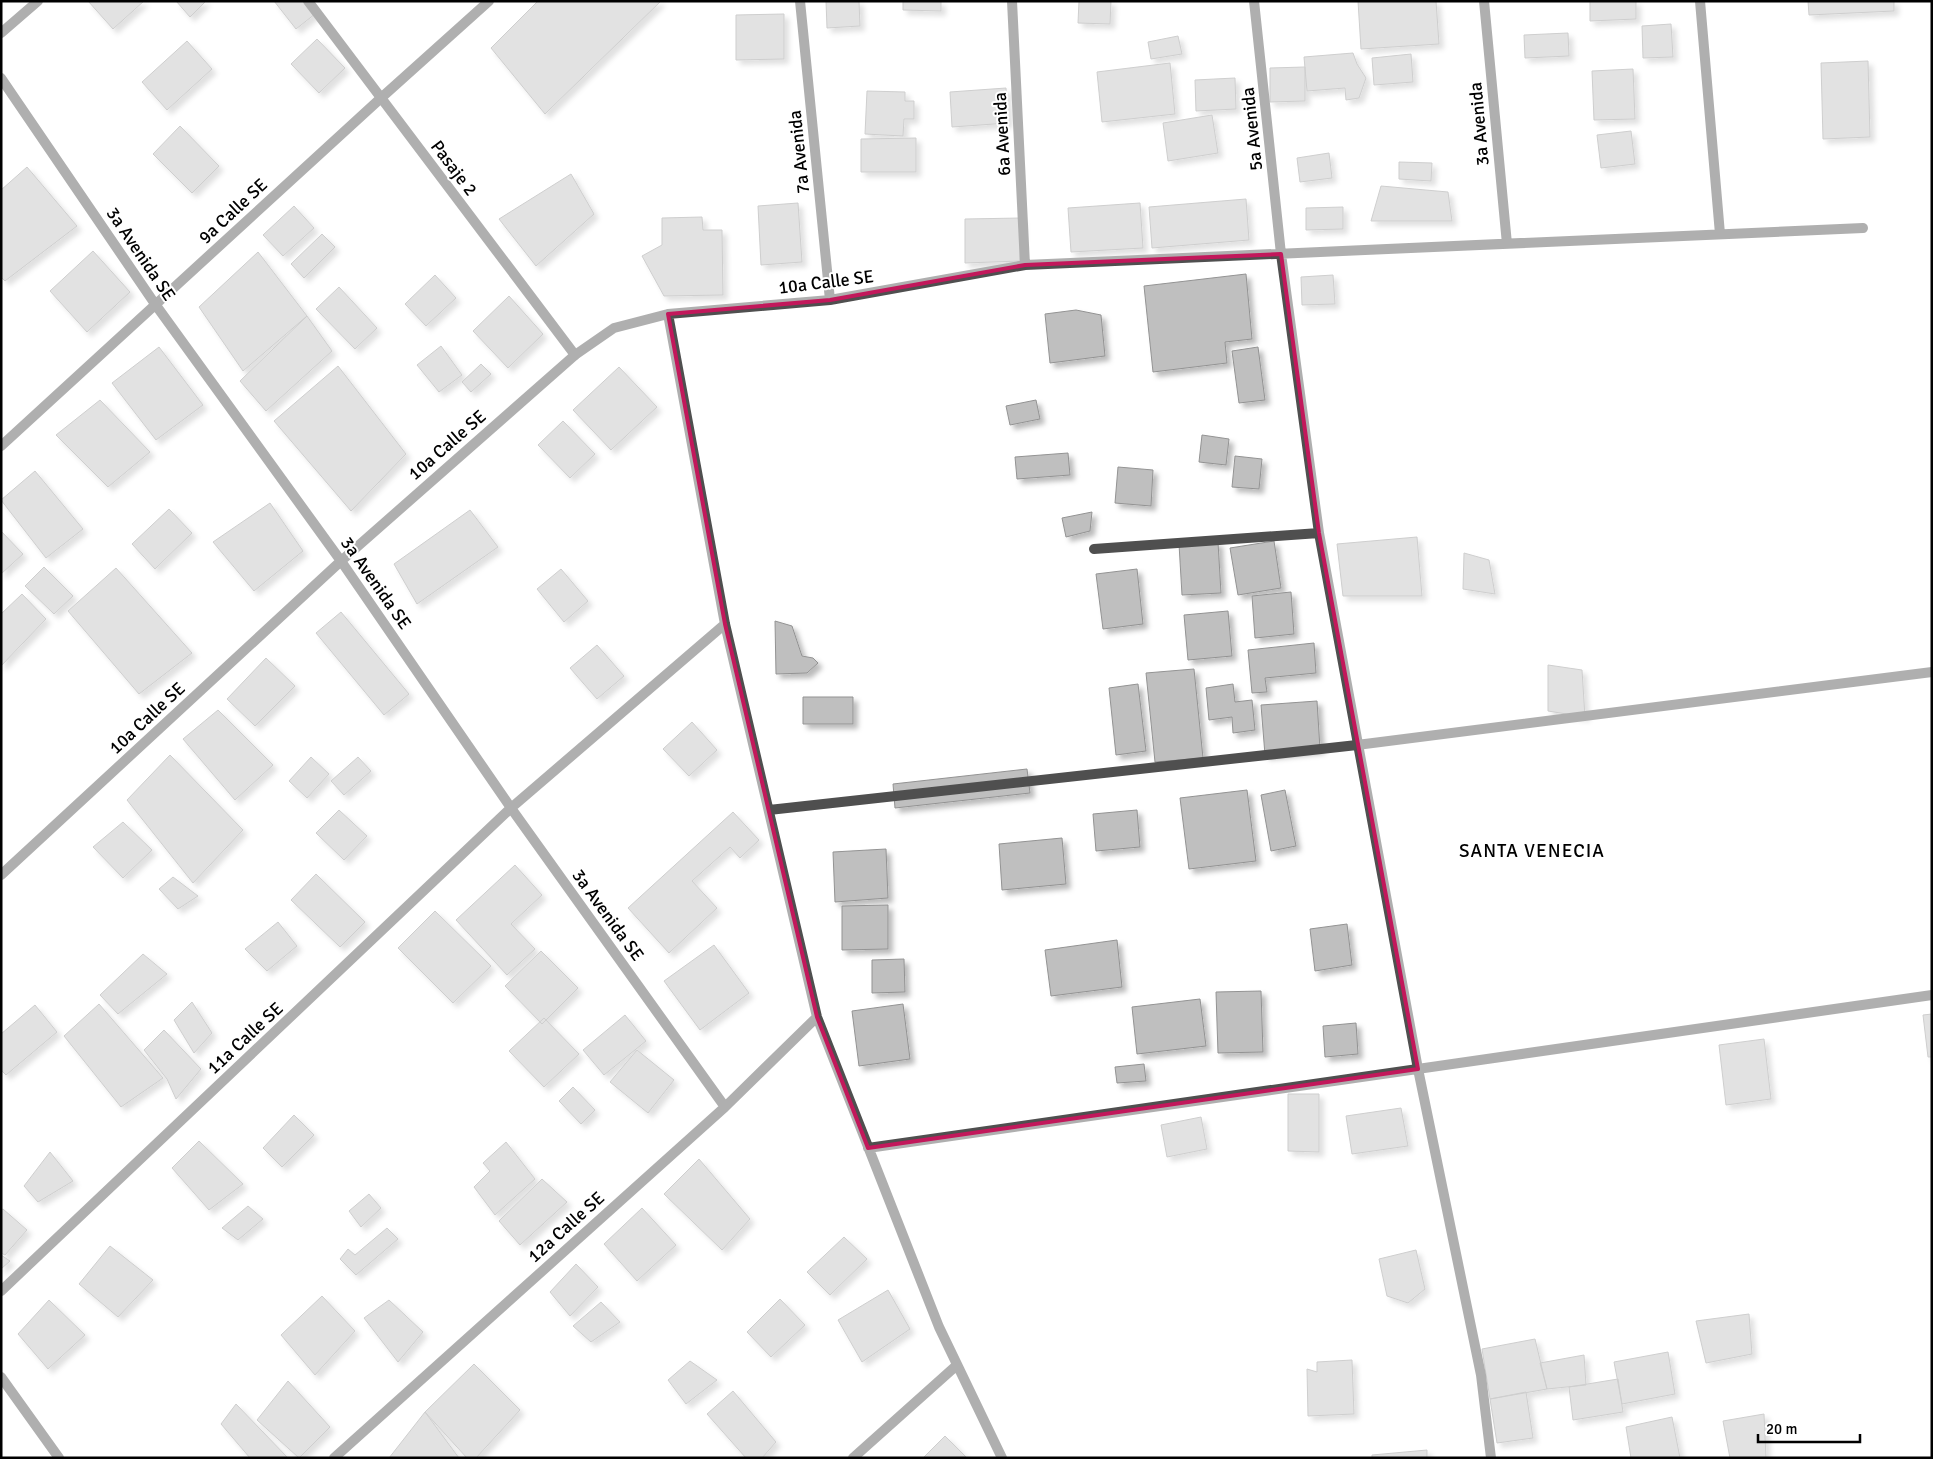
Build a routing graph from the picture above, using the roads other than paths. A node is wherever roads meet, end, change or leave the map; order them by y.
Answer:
1 (38, 1) edge
2 (308, 1) edge
3 (489, 1) edge
4 (800, 1) edge
5 (1012, 1) edge
6 (1254, 1) edge
7 (1484, 1) edge
8 (1700, 1) edge
9 (1, 33) edge
10 (1, 78) edge
11 (380, 98) junction
12 (1863, 228) dead end
13 (1720, 234) junction
14 (1507, 244) junction
15 (1281, 254) junction
16 (1024, 266) junction
17 (830, 300) junction
18 (155, 304) junction
19 (668, 314) junction
20 (575, 355) junction
21 (1, 446) edge
22 (1319, 533) junction
23 (1094, 549) dead end
24 (341, 561) junction
25 (724, 624) junction
26 (1932, 672) edge
27 (1357, 745) junction
28 (512, 808) junction
29 (769, 810) junction
30 (1, 875) edge
31 (1932, 995) edge
32 (816, 1017) junction
33 (1418, 1069) junction
34 (725, 1107) junction
35 (868, 1148) junction
36 (1, 1292) edge
37 (957, 1365) junction
38 (1, 1377) edge
39 (59, 1458) edge
40 (334, 1458) edge
41 (853, 1458) edge
42 (1002, 1458) edge
43 (1491, 1458) edge

1 - 9 street
2 - 11 street, Pasaje 2
3 - 11 street, 9a Calle SE
4 - 17 street, 7a Avenida
5 - 16 street, 6a Avenida
6 - 15 street, 5a Avenida
7 - 14 street, 3a Avenida
8 - 13 street
10 - 18 street, 3a Avenida SE
11 - 18 street, 9a Calle SE
11 - 20 street, Pasaje 2
12 - 13 street, 10a Calle SE
13 - 14 street, 10a Calle SE
14 - 15 street, 10a Calle SE
15 - 16 street, 10a Calle SE
15 - 22 street, 5a Avenida
16 - 17 street, 10a Calle SE
17 - 19 street, 10a Calle SE
18 - 21 street, 9a Calle SE
18 - 24 street, 3a Avenida SE
19 - 20 street, 10a Calle SE
19 - 25 street
20 - 24 street, 10a Calle SE
22 - 23 street
22 - 27 street, 5a Avenida
24 - 28 street, 3a Avenida SE
24 - 30 street, 10a Calle SE
25 - 28 street, 11a Calle SE
25 - 29 street
26 - 27 street
27 - 29 street
27 - 33 street, 5a Avenida
28 - 34 street, 3a Avenida SE
28 - 36 street, 11a Calle SE
29 - 32 street
31 - 33 street
32 - 34 street, 12a Calle SE
32 - 35 street
33 - 35 street
33 - 43 street, 5a Avenida
34 - 40 street, 12a Calle SE
35 - 37 street
37 - 41 street
37 - 42 street
38 - 39 street

